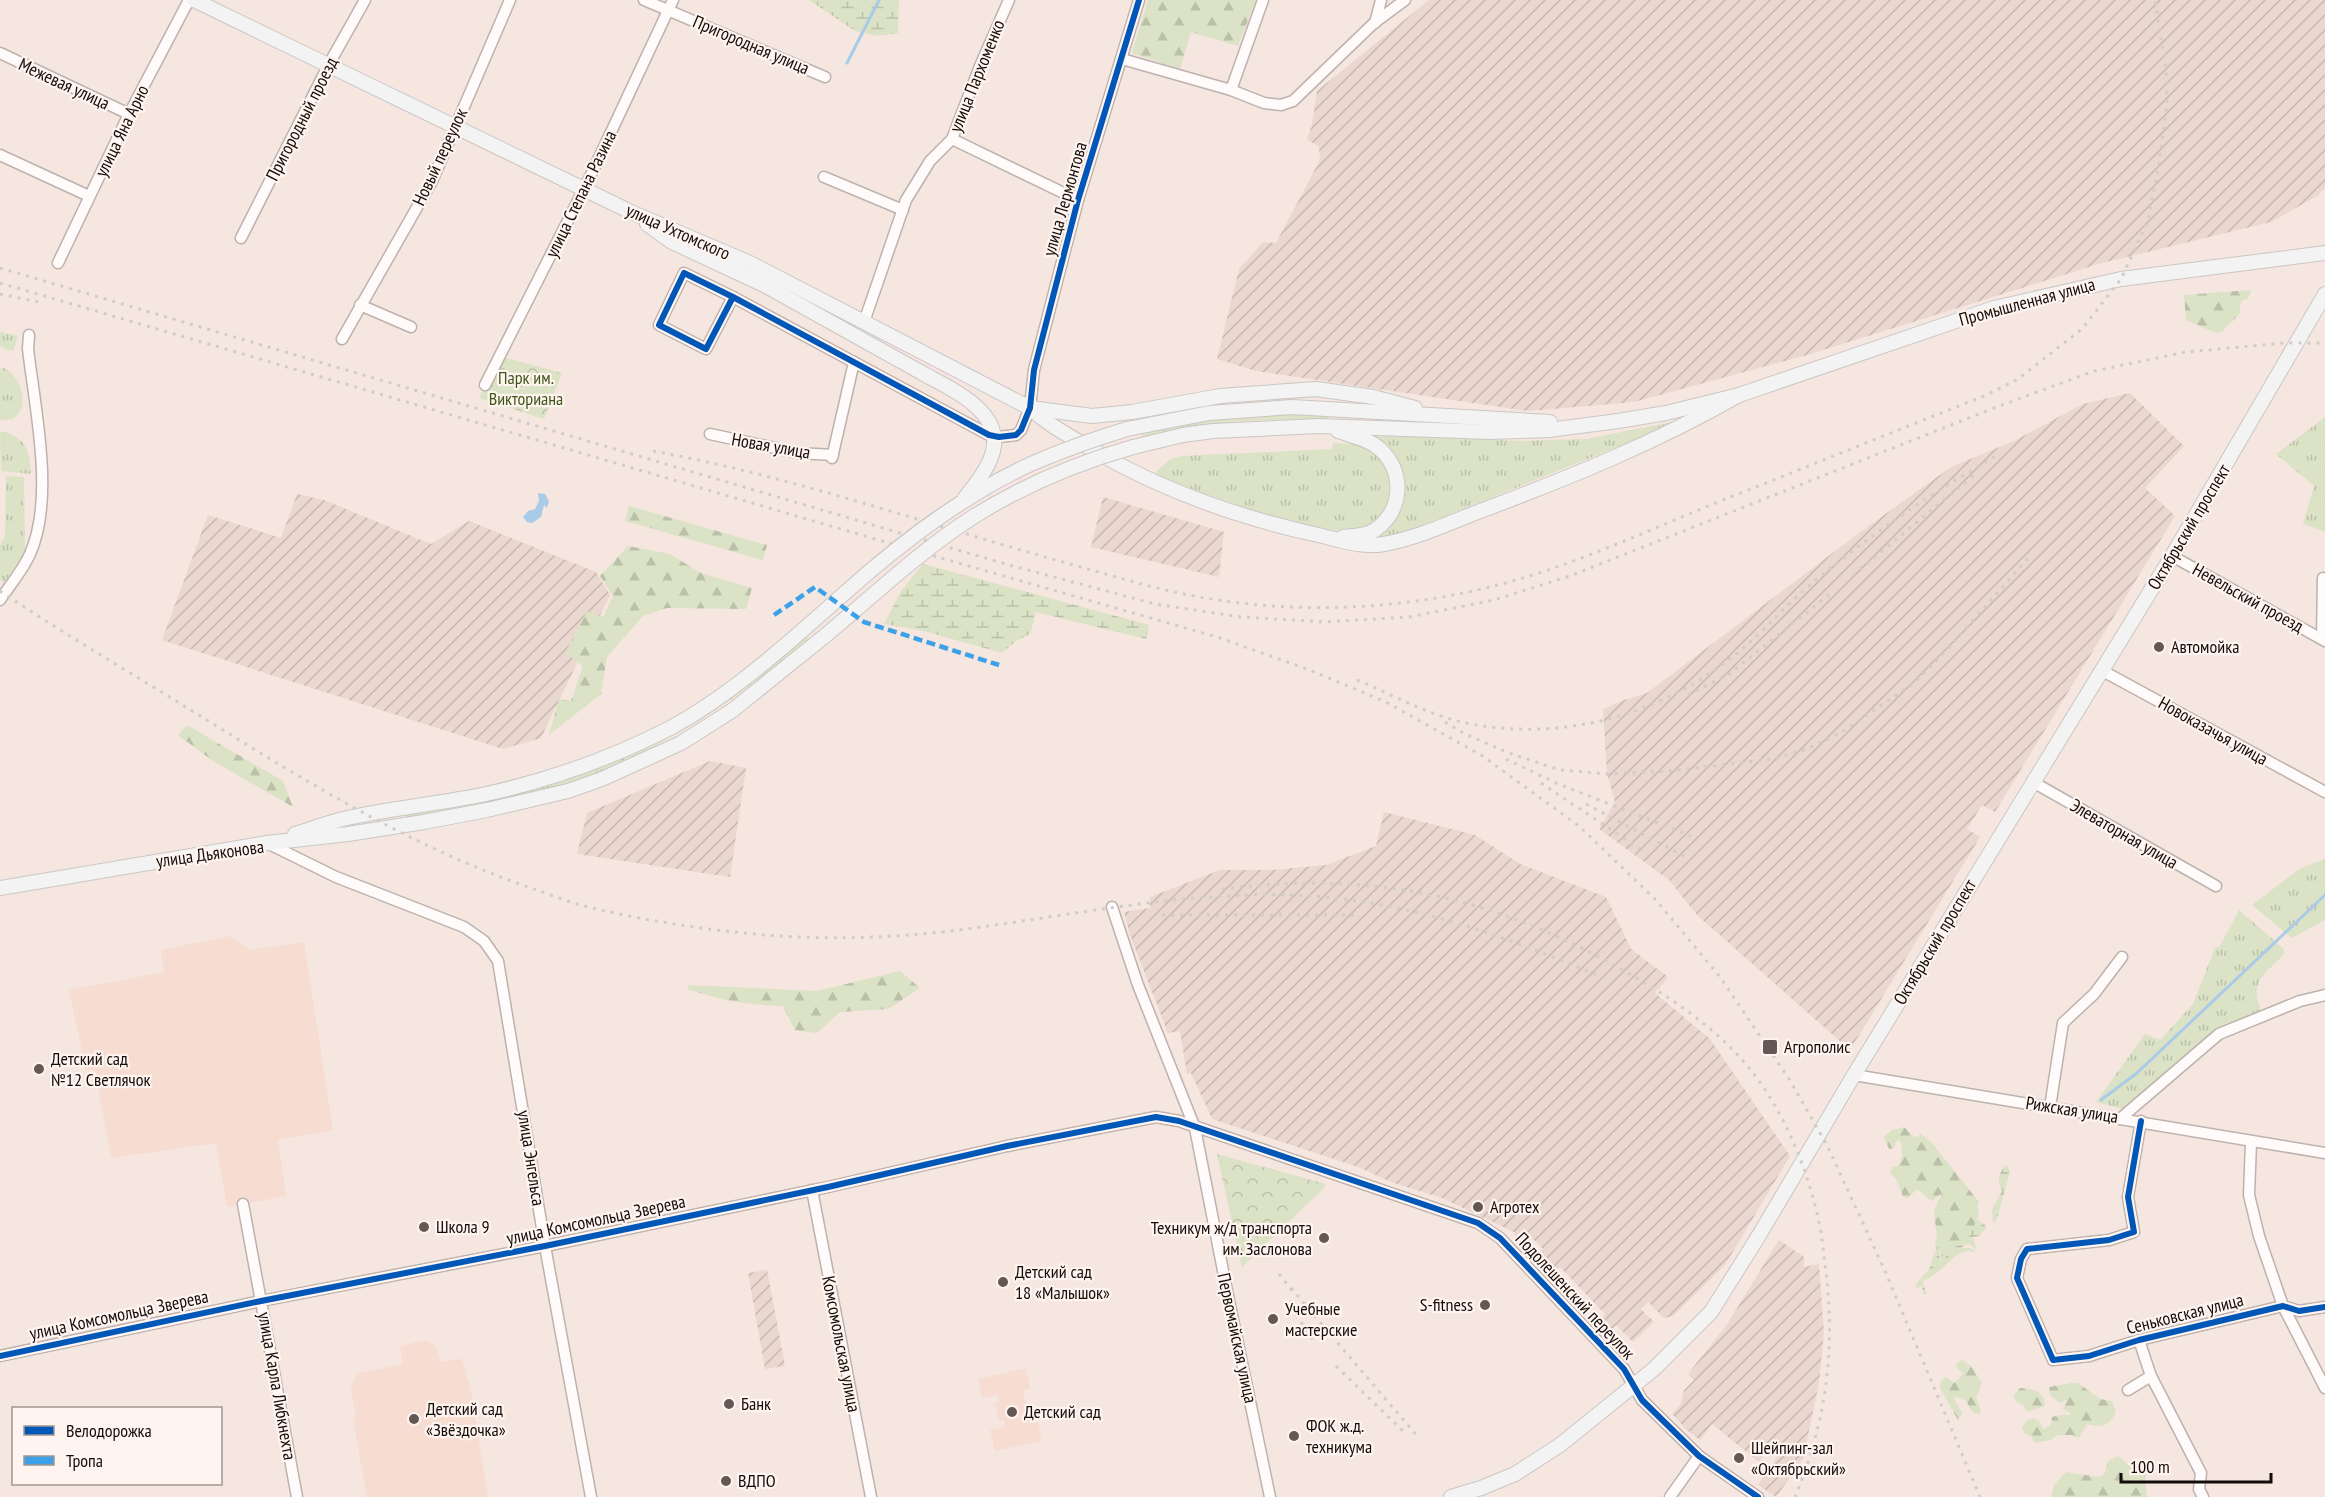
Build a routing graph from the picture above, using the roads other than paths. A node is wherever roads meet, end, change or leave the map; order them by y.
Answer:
1 (189, 0) edge
2 (194, 0) edge
3 (365, 0) edge
4 (510, 0) edge
5 (644, 0) edge
6 (1009, 0) edge
7 (1139, 0) edge
8 (1263, 0) edge
9 (1381, 0) edge
10 (1405, 0) edge
11 (671, 5) edge
12 (1374, 23) junction
13 (0, 53) edge
14 (1122, 59) junction
15 (329, 64) junction
16 (825, 77) dead end
17 (1231, 90) junction
18 (129, 114) junction
19 (455, 127) junction
20 (952, 139) junction
21 (0, 155) edge
22 (824, 177) dead end
23 (584, 189) junction
24 (89, 196) junction
25 (1078, 200) junction
26 (903, 210) junction
27 (631, 212) junction
28 (241, 238) dead end
29 (2325, 253) edge
30 (58, 263) dead end
31 (2325, 294) edge
32 (733, 297) junction
33 (360, 305) junction
34 (864, 322) junction
35 (411, 327) dead end
36 (29, 335) dead end
37 (342, 339) dead end
38 (854, 362) junction
39 (485, 385) dead end
40 (1739, 395) junction
41 (1030, 408) junction
42 (1443, 415) junction
43 (1580, 425) junction
44 (1318, 426) junction
45 (710, 434) dead end
46 (962, 503) junction
47 (1325, 537) junction
48 (2172, 556) junction
49 (2323, 578) dead end
50 (0, 600) edge
51 (2324, 640) edge
52 (2102, 670) junction
53 (2033, 782) junction
54 (2325, 792) edge
55 (267, 843) junction
56 (2216, 886) dead end
57 (0, 888) edge
58 (1112, 908) dead end
59 (2122, 957) dead end
60 (498, 961) joint
61 (2325, 995) edge
62 (1854, 1075) junction
63 (2050, 1107) junction
64 (2121, 1118) junction
65 (2141, 1121) junction
66 (1195, 1128) junction
67 (2251, 1142) junction
68 (2325, 1153) edge
69 (813, 1190) junction
70 (243, 1203) dead end
71 (545, 1246) junction
72 (261, 1301) junction
73 (2283, 1306) junction
74 (2325, 1307) edge
75 (2139, 1340) junction
76 (0, 1356) edge
77 (2151, 1376) junction
78 (1634, 1386) junction
79 (2325, 1388) edge
80 (2128, 1390) dead end
81 (1699, 1456) junction
82 (297, 1497) edge
83 (591, 1497) edge
84 (872, 1497) edge
85 (1270, 1497) edge
86 (1451, 1497) edge
87 (1670, 1497) edge
88 (1758, 1497) edge
89 (2203, 1497) edge

1 - 18 street, улица Яна Арно
2 - 15 main road, улица Ухтомского
3 - 15 street, Пригородный проезд
4 - 19 street, Новый переулок
5 - 11 street, Пригородная улица
6 - 20 street, улица Пархоменко
7 - 14 street, улица Лермонтова
8 - 17 street
9 - 12 street
10 - 12 street
11 - 16 street, Пригородная улица
11 - 23 street, улица Степана Разина
12 - 17 street
13 - 18 street, Межевая улица
14 - 17 street
14 - 25 street, улица Лермонтова
15 - 19 main road, улица Ухтомского
15 - 28 street, Пригородный проезд
18 - 24 street, улица Яна Арно
19 - 23 main road, улица Ухтомского
19 - 33 street, Новый переулок
20 - 25 street
20 - 26 street, улица Пархоменко
21 - 24 street
22 - 26 street
23 - 27 main road, улица Ухтомского
23 - 39 street, улица Степана Разина
24 - 30 street, улица Яна Арно
25 - 41 street, улица Лермонтова
26 - 34 street, улица Пархоменко
27 - 34 main road, улица Ухтомского
27 - 46 main road, bridge
29 - 40 main road, Промышленная улица
31 - 48 main road, Октябрьский проспект
32 - 32 street
32 - 38 street
33 - 35 street
33 - 37 street, Новый переулок
34 - 41 main road, улица Ухтомского
36 - 50 street
38 - 41 street
38 - 45 street, Новая улица
40 - 43 main road
40 - 47 main road, улица Ухтомского
41 - 42 main road
41 - 47 main road, улица Ухтомского
42 - 43 main road
42 - 46 main road, bridge
43 - 44 main road
44 - 47 main road
44 - 55 main road, bridge
46 - 55 main road, bridge
48 - 51 street, Невельский проезд
48 - 52 main road, Октябрьский проспект
49 - 51 street
52 - 53 main road, Октябрьский проспект
52 - 54 street, Новоказачья улица
53 - 56 street, Элеваторная улица
53 - 62 main road, Октябрьский проспект
55 - 57 main road, улица Дьяконова
55 - 60 street, улица Дьяконова
58 - 66 street, Первомайская улица
59 - 63 street
60 - 71 street, улица Энгельса
61 - 64 street
62 - 63 street, Рижская улица
62 - 78 main road, Октябрьский проспект
63 - 64 street, Рижская улица
64 - 65 street, Рижская улица
65 - 67 street, Рижская улица
65 - 75 street, Сеньковская улица
66 - 69 street, улица Комсомольца Зверева
66 - 78 street, Подолешенский переулок
66 - 85 street, Первомайская улица
67 - 68 street, Рижская улица
67 - 73 street
69 - 71 street, улица Комсомольца Зверева
69 - 84 street, Комсомольская улица
70 - 72 street, улица Карла Либкнехта
71 - 72 street, улица Комсомольца Зверева
71 - 83 street, улица Энгельса
72 - 76 street, улица Комсомольца Зверева
72 - 82 street, улица Карла Либкнехта
73 - 74 street, Сеньковская улица
73 - 75 street, Сеньковская улица
73 - 79 street
75 - 77 street
77 - 80 street
77 - 89 street
78 - 81 street, Подолешенский переулок
78 - 86 main road, Октябрьский проспект
81 - 87 street
81 - 88 street, Подолешенский переулок

